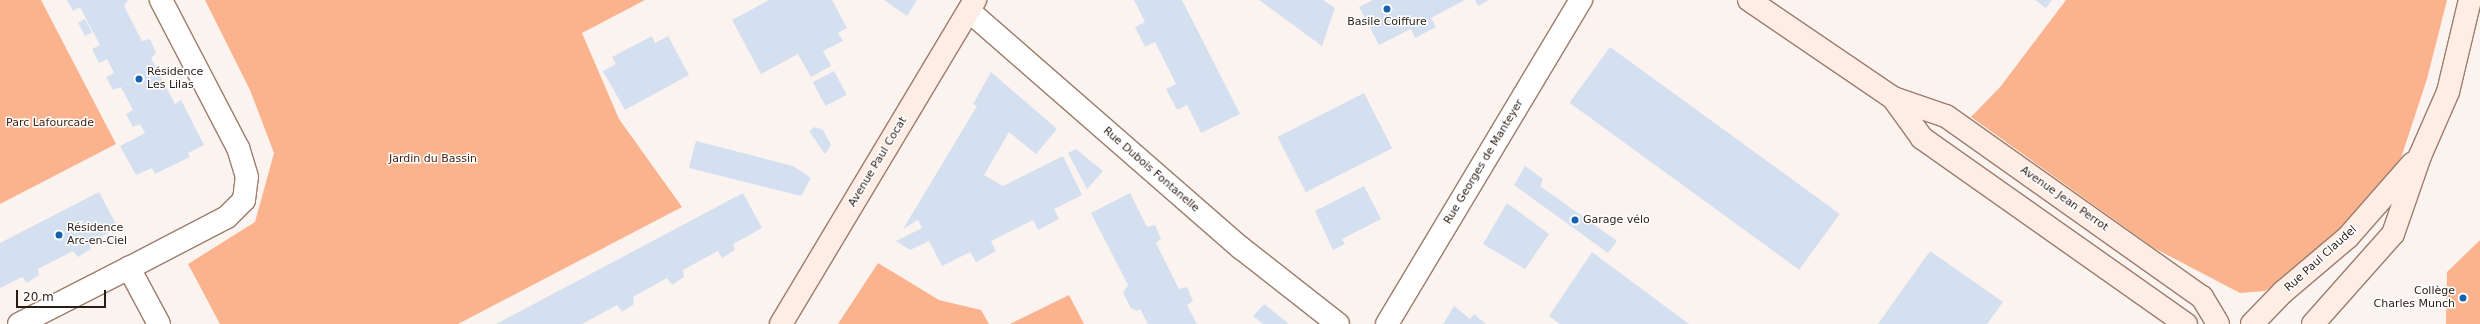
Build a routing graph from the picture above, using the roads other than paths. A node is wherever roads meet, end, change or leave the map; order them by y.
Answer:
1 (161, 0) edge
2 (1581, 0) edge
3 (1749, 0) edge
4 (2470, 0) edge
5 (972, 5) edge
6 (1893, 98) junction
7 (2420, 156) junction
8 (129, 268) junction
9 (19, 324) edge
10 (159, 324) edge
11 (781, 324) edge
12 (1338, 324) edge
13 (1387, 324) edge
14 (2186, 324) edge
15 (2218, 324) edge
16 (2252, 324) edge
17 (2313, 324) edge

1 - 8 street
2 - 13 street, Rue Georges de Manteyer
3 - 6 main road, Avenue Jean Perrot
4 - 7 main road, Rue Paul Claudel
5 - 11 main road, Avenue Paul Cocat
5 - 12 street, Rue Dubois Fontanelle
6 - 14 main road, Avenue Jean Perrot
6 - 15 main road, Avenue Jean Perrot
7 - 16 main road, Rue Paul Claudel
7 - 17 main road, Rue Paul Claudel
8 - 9 street
8 - 10 street

